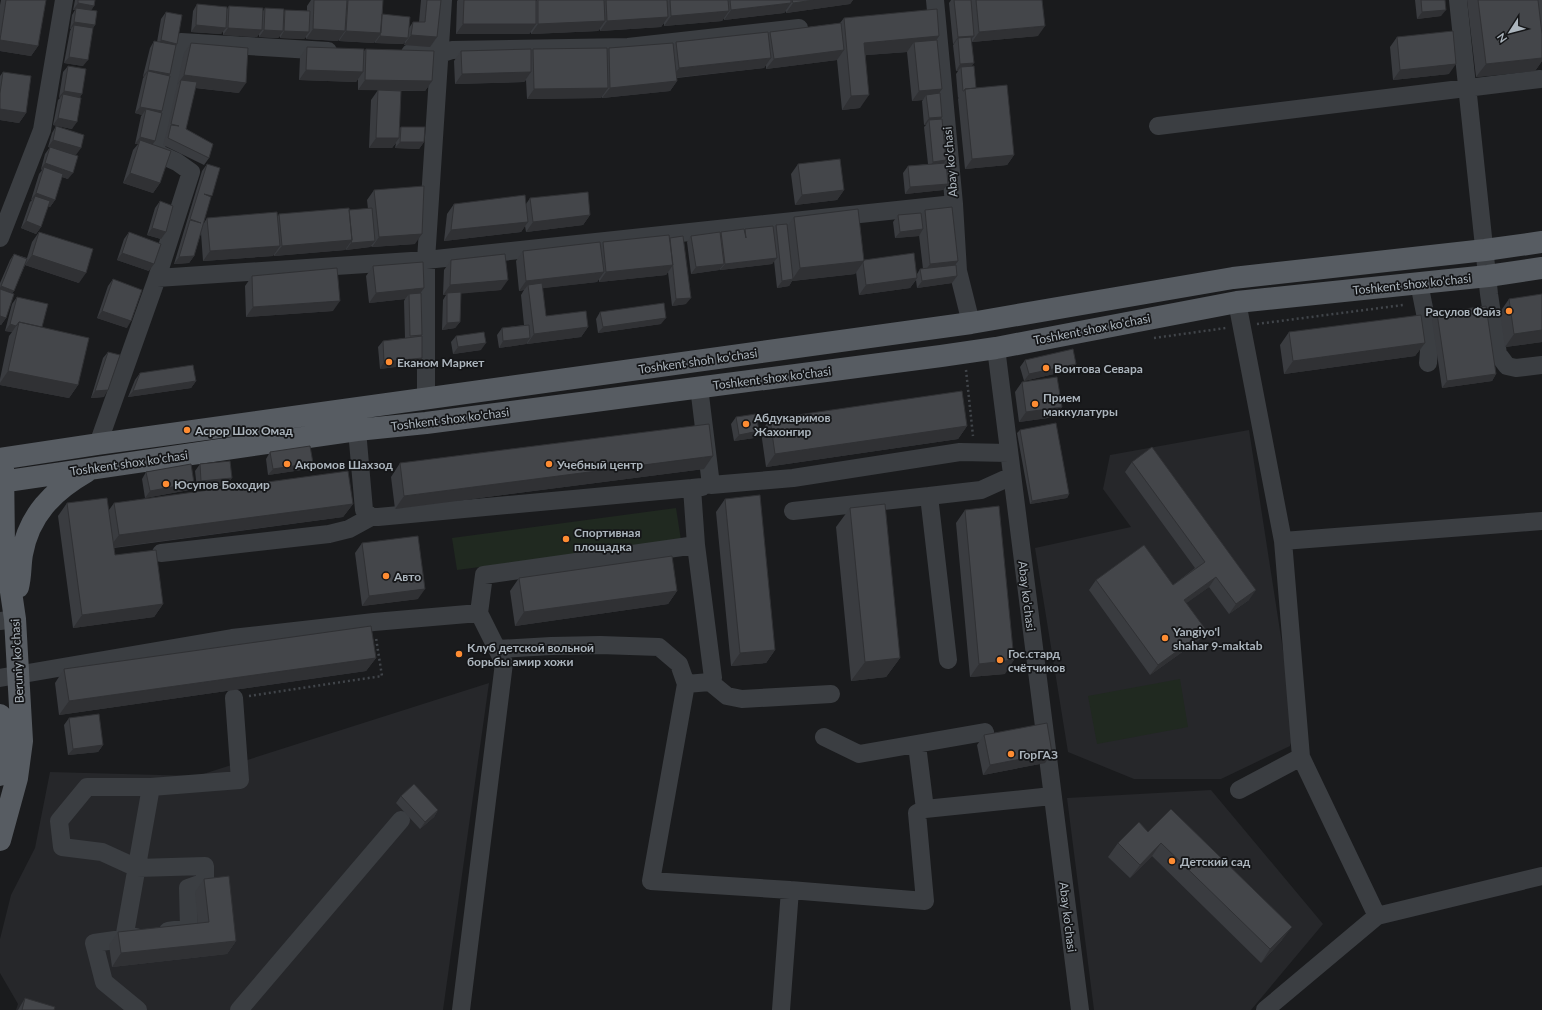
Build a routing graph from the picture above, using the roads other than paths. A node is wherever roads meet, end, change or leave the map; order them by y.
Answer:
1 (64, 0) edge
2 (443, 0) edge
3 (1458, 0) edge
4 (931, 8) edge
5 (817, 26) edge
6 (348, 51) edge
7 (394, 53) edge
8 (440, 54) junction
9 (1540, 79) dead end
10 (1467, 89) junction
11 (1158, 126) dead end
12 (954, 204) junction
13 (0, 238) edge
14 (1542, 242) edge
15 (1485, 250) junction
16 (426, 260) junction
17 (1542, 268) edge
18 (1488, 276) junction
19 (157, 278) junction
20 (1421, 293) junction
21 (1236, 302) junction
22 (994, 319) junction
23 (971, 323) junction
24 (996, 348) junction
25 (974, 350) junction
26 (1428, 363) dead end
27 (1542, 365) edge
28 (699, 388) junction
29 (426, 399) junction
30 (356, 409) junction
31 (357, 430) junction
32 (98, 444) junction
33 (1009, 453) junction
34 (1, 459) edge
35 (93, 468) junction
36 (1012, 476) junction
37 (2, 481) edge
38 (711, 485) junction
39 (692, 488) junction
40 (929, 496) junction
41 (793, 510) dead end
42 (371, 516) junction
43 (1542, 521) edge
44 (1283, 541) junction
45 (696, 545) junction
46 (161, 554) dead end
47 (479, 614) junction
48 (10, 616) edge
49 (497, 649) junction
50 (948, 660) dead end
51 (9, 677) edge
52 (710, 682) junction
53 (686, 684) junction
54 (831, 694) dead end
55 (234, 698) road end
56 (0, 715) edge
57 (985, 732) dead end
58 (824, 737) dead end
59 (8, 742) edge
60 (917, 744) junction
61 (1301, 757) junction
62 (6, 776) edge
63 (151, 787) junction
64 (1239, 790) dead end
65 (1052, 796) junction
66 (925, 809) junction
67 (402, 820) dead end
68 (0, 840) edge
69 (137, 868) junction
70 (1542, 876) edge
71 (790, 890) junction
72 (1377, 916) junction
73 (124, 939) junction
74 (138, 1010) edge
75 (239, 1010) edge
76 (461, 1010) edge
77 (781, 1010) edge
78 (1080, 1010) edge
79 (1265, 1010) edge

1 - 13 street
2 - 8 street
3 - 10 street
4 - 12 street, Abay ko'chasi
5 - 8 street
6 - 19 street
7 - 8 street
8 - 16 street
9 - 10 street
10 - 11 street
10 - 15 street
12 - 16 street
12 - 23 street, Abay ko'chasi
14 - 15 main road, Toshkent shox ko'chasi
15 - 18 street
15 - 22 main road, Toshkent shox ko'chasi
16 - 19 street
16 - 29 street
17 - 18 main road, Toshkent shox ko'chasi
18 - 20 main road, Toshkent shox ko'chasi
18 - 27 street
19 - 32 street
20 - 21 main road, Toshkent shox ko'chasi
20 - 26 street
21 - 24 main road, Toshkent shox ko'chasi
21 - 44 street
22 - 23 main road, Toshkent shox ko'chasi
22 - 24 main road
23 - 25 main road
23 - 29 main road, Toshkent shoh ko'chasi
24 - 25 main road, Toshkent shox ko'chasi
24 - 33 street, Abay ko'chasi
25 - 28 main road, Toshkent shox ko'chasi
28 - 31 main road, Toshkent shox ko'chasi
28 - 38 street
29 - 30 main road, Toshkent shox ko'chasi
30 - 31 main road
30 - 32 main road, Toshkent shox ko'chasi
31 - 35 main road, Toshkent shox ko'chasi
31 - 42 street
32 - 34 main road, Toshkent shox ko'chasi
33 - 36 street, Abay ko'chasi
33 - 38 street
34 - 37 main road, Beruniy ko'chasi
35 - 37 main road, Toshkent shox ko'chasi
35 - 48 main road
36 - 40 street
36 - 65 street, Abay ko'chasi
37 - 48 main road, Beruniy ko'chasi
38 - 39 street
39 - 42 street
39 - 45 street
40 - 41 street
40 - 50 street
42 - 46 street
43 - 44 street
44 - 61 street
45 - 47 street
45 - 52 street
47 - 49 street
47 - 51 street
48 - 51 main road, Beruniy ko'chasi
49 - 53 street
49 - 76 street
51 - 59 main road, Beruniy ko'chasi
52 - 53 street
52 - 54 street
53 - 71 street
55 - 63 street
56 - 59 main road, Beruniy ko'chasi
57 - 60 street
58 - 60 street
59 - 62 main road, Beruniy ko'chasi
60 - 66 street
61 - 64 street
61 - 72 street
62 - 68 main road, Beruniy ko'chasi
63 - 69 street
63 - 69 street
65 - 66 street
65 - 78 street, Abay ko'chasi
66 - 71 street
67 - 75 street
69 - 73 street
69 - 73 street
70 - 72 street
71 - 77 street
72 - 79 street
73 - 74 street

